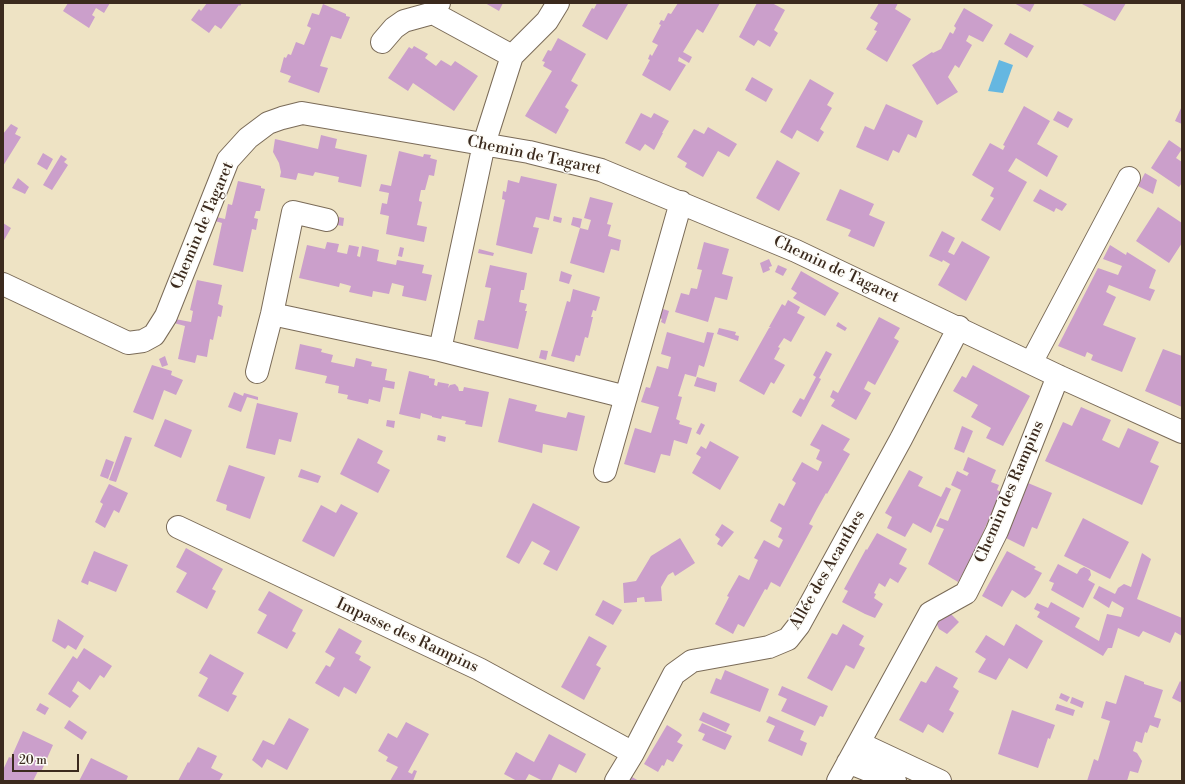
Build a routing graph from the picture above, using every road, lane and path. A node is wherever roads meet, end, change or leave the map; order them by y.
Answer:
1 (558, 3) edge
2 (436, 8) edge
3 (382, 42) dead end
4 (512, 56) junction
5 (484, 144) junction
6 (1129, 178) dead end
7 (681, 202) junction
8 (327, 220) dead end
9 (3, 284) edge
10 (272, 314) junction
11 (959, 327) junction
12 (440, 350) junction
13 (1031, 362) junction
14 (257, 372) dead end
15 (1058, 376) junction
16 (626, 398) junction
17 (1182, 432) edge
18 (605, 471) dead end
19 (178, 528) dead end
20 (633, 753) junction
21 (854, 753) junction
22 (616, 781) edge
23 (838, 781) edge
24 (895, 781) edge
25 (940, 781) edge

1 - 4 street
2 - 3 street
2 - 4 street
4 - 5 street
5 - 7 street, Chemin de Tagaret
5 - 9 street, Chemin de Tagaret
5 - 12 street
6 - 13 street
7 - 11 street, Chemin de Tagaret
7 - 16 street
8 - 10 street
10 - 12 street
10 - 14 street
11 - 13 street, Chemin de Tagaret
11 - 20 street, Allée des Acanthes
12 - 16 street
13 - 15 street, Chemin de Tagaret
15 - 17 street, Chemin de Tagaret
15 - 21 street, Chemin des Rampins
16 - 18 street
19 - 20 street, Impasse des Rampins
20 - 22 street, Allée des Acanthes
21 - 23 street, Chemin des Rampins
21 - 24 street
21 - 25 street

